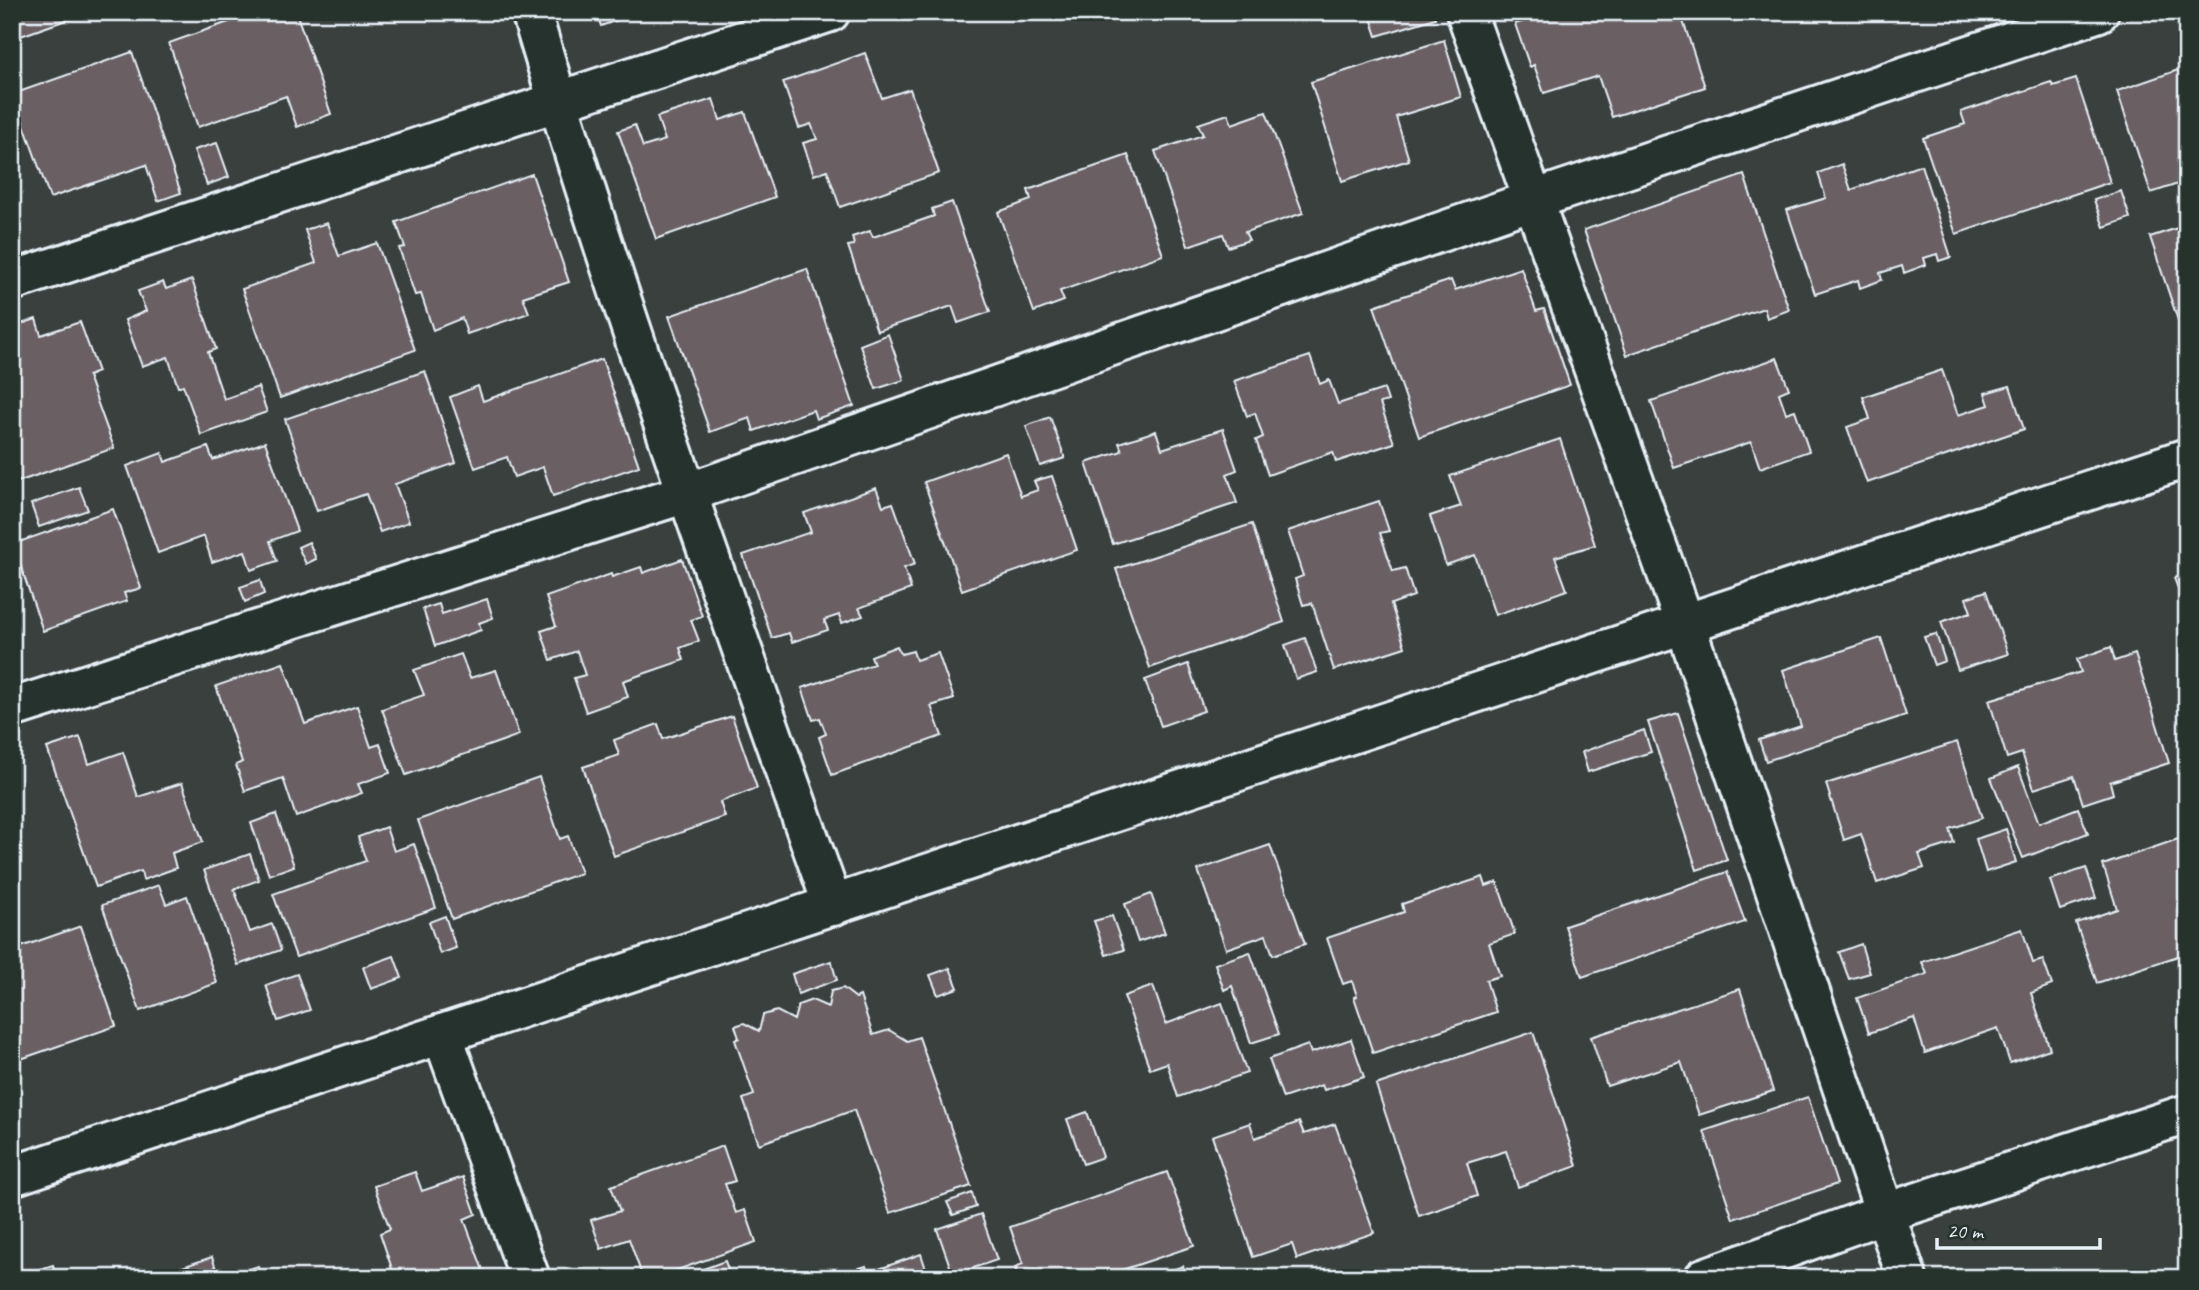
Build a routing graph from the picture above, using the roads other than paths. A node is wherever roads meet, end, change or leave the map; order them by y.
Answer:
1 (531, 12) edge
2 (830, 12) edge
3 (1466, 12) edge
4 (2099, 12) edge
5 (557, 102) junction
6 (1533, 200) junction
7 (12, 281) edge
8 (2187, 458) edge
9 (687, 493) junction
10 (1685, 624) junction
11 (12, 708) edge
12 (833, 905) junction
13 (442, 1034) junction
14 (2187, 1114) edge
15 (12, 1176) edge
16 (1885, 1213) junction
17 (530, 1278) edge
18 (1704, 1278) edge
19 (1907, 1278) edge

1 - 5 street
2 - 5 street
3 - 6 street
4 - 6 street
5 - 7 street
5 - 9 street
6 - 9 street
6 - 10 street
8 - 10 street
9 - 11 street
9 - 12 street
10 - 12 street
10 - 16 street
12 - 13 street
13 - 15 street
13 - 17 street
14 - 16 street
16 - 18 street
16 - 19 street

